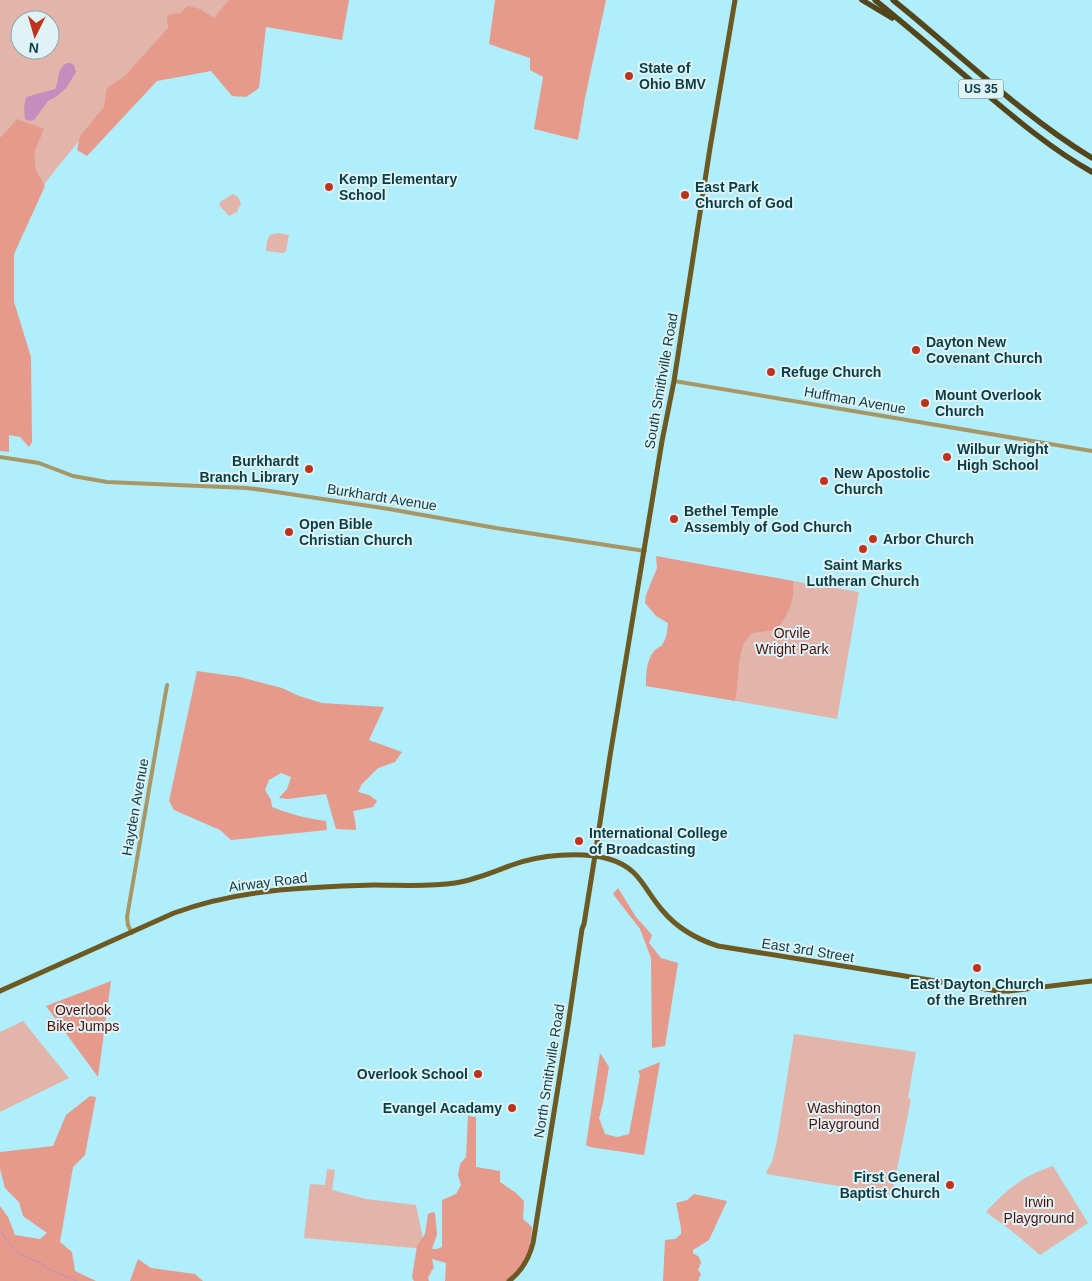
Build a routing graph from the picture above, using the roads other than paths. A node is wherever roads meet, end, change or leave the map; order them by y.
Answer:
1 (735, 0) edge
2 (862, 0) edge
3 (875, 0) edge
4 (894, 0) edge
5 (908, 27) junction
6 (1092, 158) edge
7 (1092, 172) edge
8 (674, 382) junction
9 (1092, 451) edge
10 (0, 457) edge
11 (644, 551) junction
12 (167, 684) dead end
13 (554, 856) joint
14 (595, 856) junction
15 (132, 933) junction
16 (1092, 981) edge
17 (0, 992) edge
18 (509, 1281) edge

1 - 8 main road, South Smithville Road
2 - 5 highway
3 - 5 highway, US 35
4 - 6 highway, US 35
5 - 7 highway, US 35
8 - 9 street, Huffman Avenue
8 - 11 main road, South Smithville Road
10 - 11 street, Burkhardt Avenue
11 - 14 main road, South Smithville Road
12 - 15 street, Hayden Avenue
13 - 14 main road, East 3rd Street
13 - 15 main road, Airway Road
14 - 16 main road, East 3rd Street
14 - 18 main road, North Smithville Road
15 - 17 main road, Airway Road

